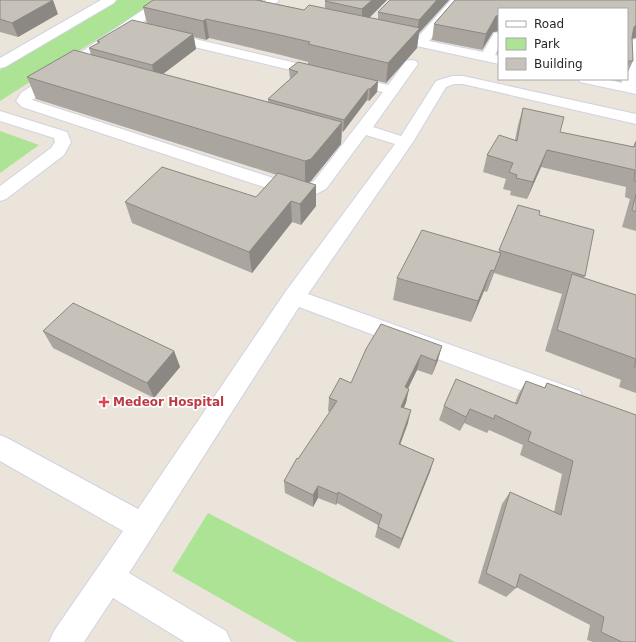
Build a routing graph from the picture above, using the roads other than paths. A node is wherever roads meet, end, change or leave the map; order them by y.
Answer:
1 (110, 0) edge
2 (457, 0) edge
3 (158, 6) edge
4 (249, 6) edge
5 (275, 6) edge
6 (128, 27) junction
7 (378, 34) edge
8 (634, 35) edge
9 (498, 39) edge
10 (420, 43) junction
11 (492, 59) edge
12 (75, 63) junction
13 (0, 64) edge
14 (411, 64) dead end
15 (90, 68) edge
16 (590, 80) edge
17 (632, 89) edge
18 (392, 90) junction
19 (0, 116) edge
20 (636, 119) edge
21 (92, 124) junction
22 (353, 136) junction
23 (63, 142) junction
24 (405, 142) junction
25 (0, 195) edge
26 (294, 297) junction
27 (590, 405) edge
28 (0, 447) edge
29 (143, 527) junction
30 (108, 578) junction
31 (65, 642) edge
32 (215, 642) edge

1 - 13 street
2 - 10 street
3 - 6 street
4 - 5 street
6 - 12 street
6 - 18 street
7 - 10 street
8 - 17 street
9 - 11 street
10 - 11 street
12 - 15 street
12 - 21 street
14 - 18 street
16 - 17 street
18 - 22 street
19 - 23 street
20 - 24 street
21 - 22 street
21 - 23 street
22 - 24 street
23 - 25 street
24 - 26 street
26 - 27 street
26 - 29 street
28 - 29 street
29 - 30 street
30 - 31 street
30 - 32 street

